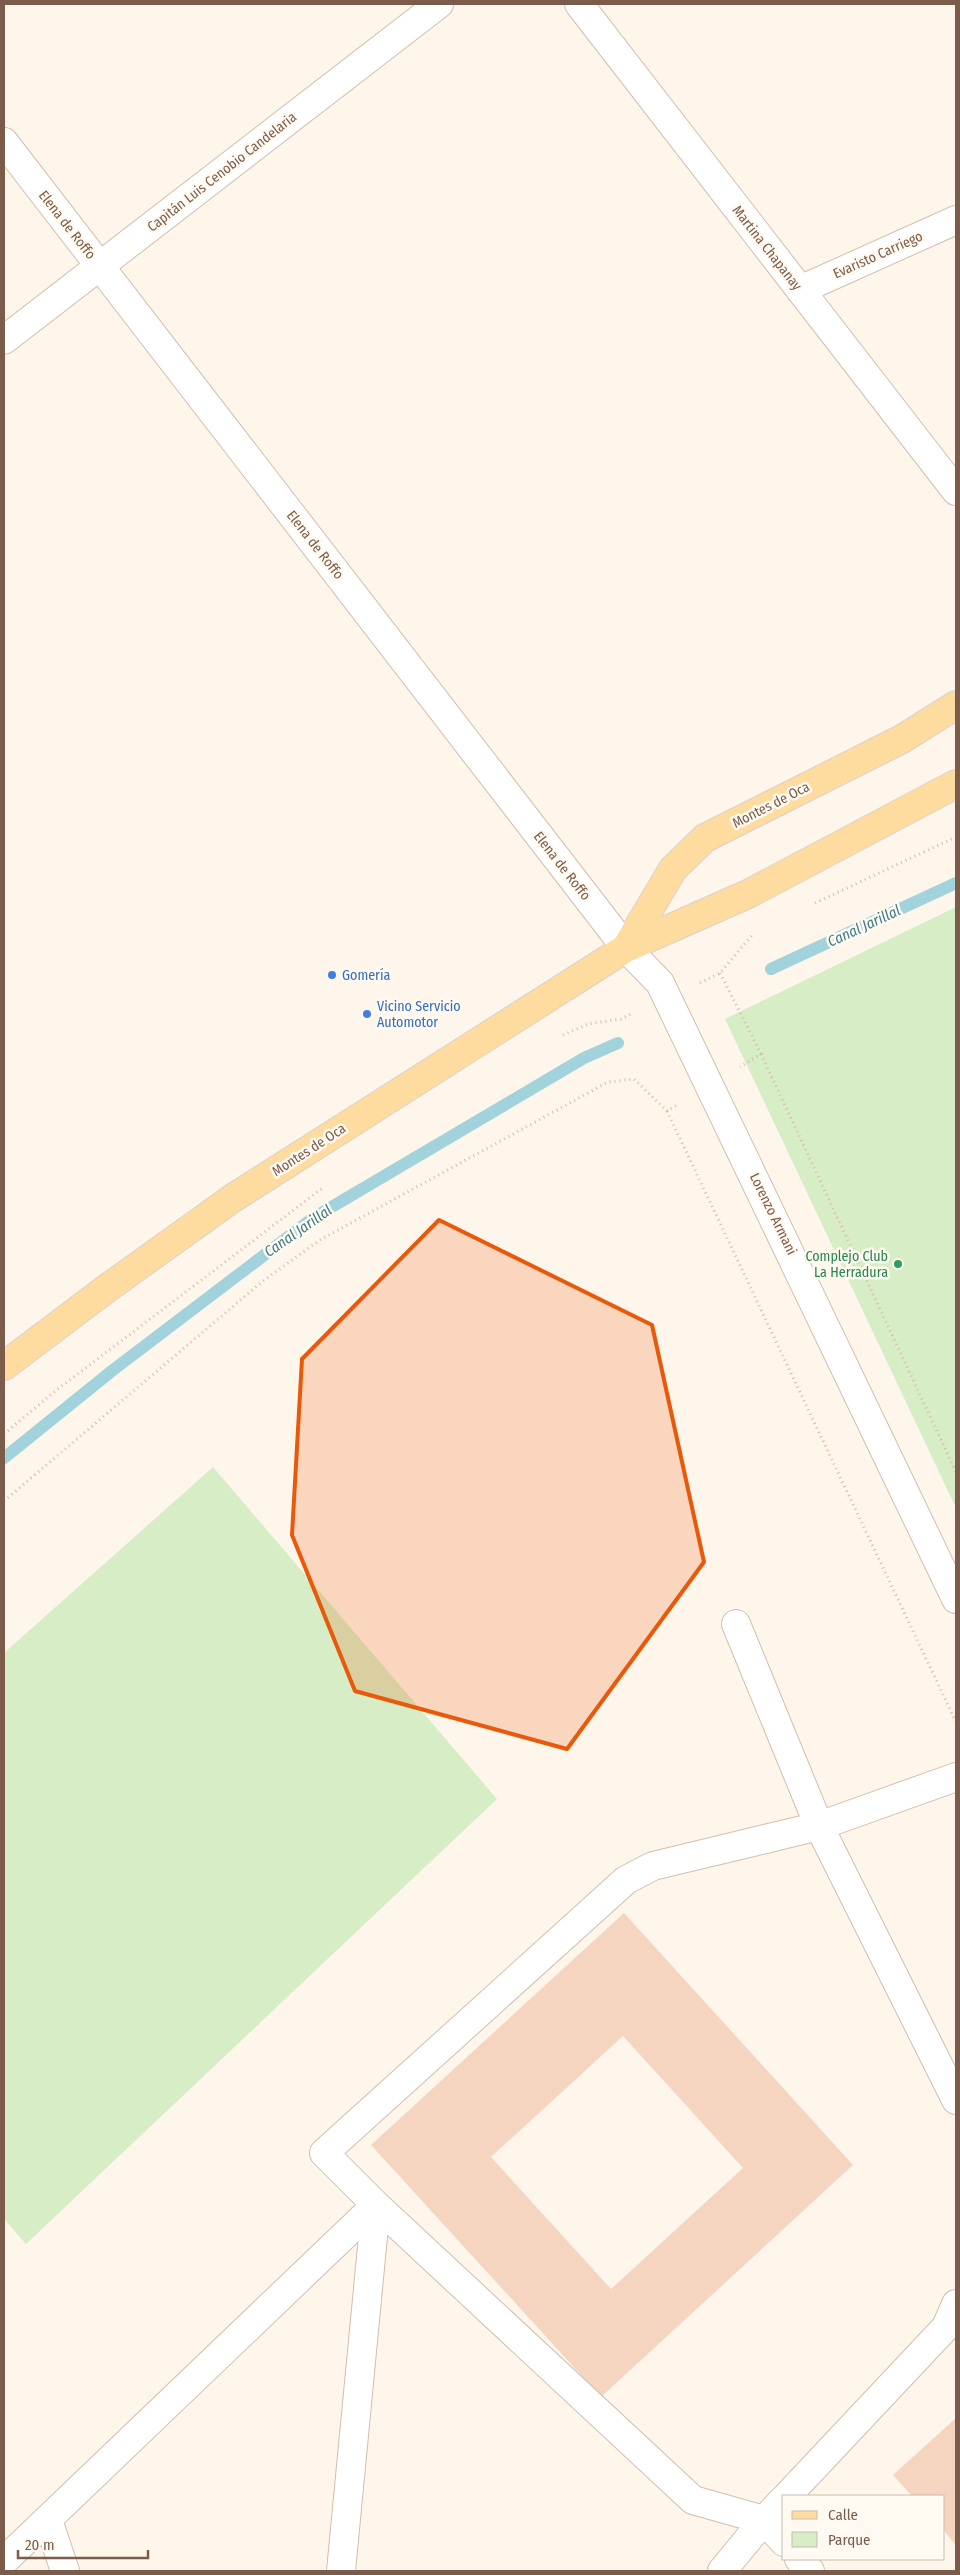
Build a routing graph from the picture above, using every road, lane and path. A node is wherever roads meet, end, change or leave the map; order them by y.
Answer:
1 (439, 4) edge
2 (579, 4) edge
3 (4, 142) edge
4 (956, 220) edge
5 (100, 266) junction
6 (800, 290) junction
7 (4, 340) edge
8 (956, 491) edge
9 (956, 705) edge
10 (956, 784) edge
11 (956, 837) edge
12 (808, 907) dead end
13 (755, 931) dead end
14 (626, 948) junction
15 (720, 973) junction
16 (668, 997) junction
17 (558, 1037) dead end
18 (762, 1054) junction
19 (710, 1084) junction
20 (667, 1111) junction
21 (331, 1182) dead end
22 (4, 1366) edge
23 (4, 1434) edge
24 (956, 1472) edge
25 (4, 1501) edge
26 (956, 1599) edge
27 (736, 1624) dead end
28 (956, 1722) edge
29 (956, 1777) edge
30 (819, 1826) junction
31 (956, 2100) edge
32 (376, 2205) junction
33 (956, 2304) edge
34 (788, 2495) edge
35 (782, 2502) edge
36 (48, 2520) junction
37 (764, 2520) junction
38 (782, 2540) edge
39 (800, 2560) edge
40 (4, 2561) edge
41 (65, 2571) edge
42 (341, 2571) edge
43 (722, 2571) edge
44 (810, 2571) edge

1 - 5 street, Capitán Luis Cenobio Candelaria
2 - 6 street, Martina Chapanay
3 - 5 street, Elena de Roffo
4 - 6 street, Evaristo Carriego
5 - 7 street, Capitán Luis Cenobio Candelaria
5 - 14 street, Elena de Roffo
6 - 8 street, Martina Chapanay
9 - 14 main road, Montes de Oca
10 - 14 main road, Montes de Oca
11 - 12 path
13 - 15 path
14 - 16 street, Lorenzo Armani
14 - 22 main road, Montes de Oca
15 - 16 path
15 - 18 path
16 - 17 path
16 - 19 street, Lorenzo Armani
18 - 19 path
18 - 24 path
19 - 20 path
19 - 26 street, Lorenzo Armani
20 - 25 path
20 - 28 path
21 - 23 path
27 - 30 street
29 - 30 street
30 - 31 street
30 - 32 street
32 - 36 street
32 - 37 street
32 - 42 street
33 - 34 street
35 - 37 street
36 - 40 street
36 - 41 street
37 - 38 street
37 - 43 street
39 - 44 street

